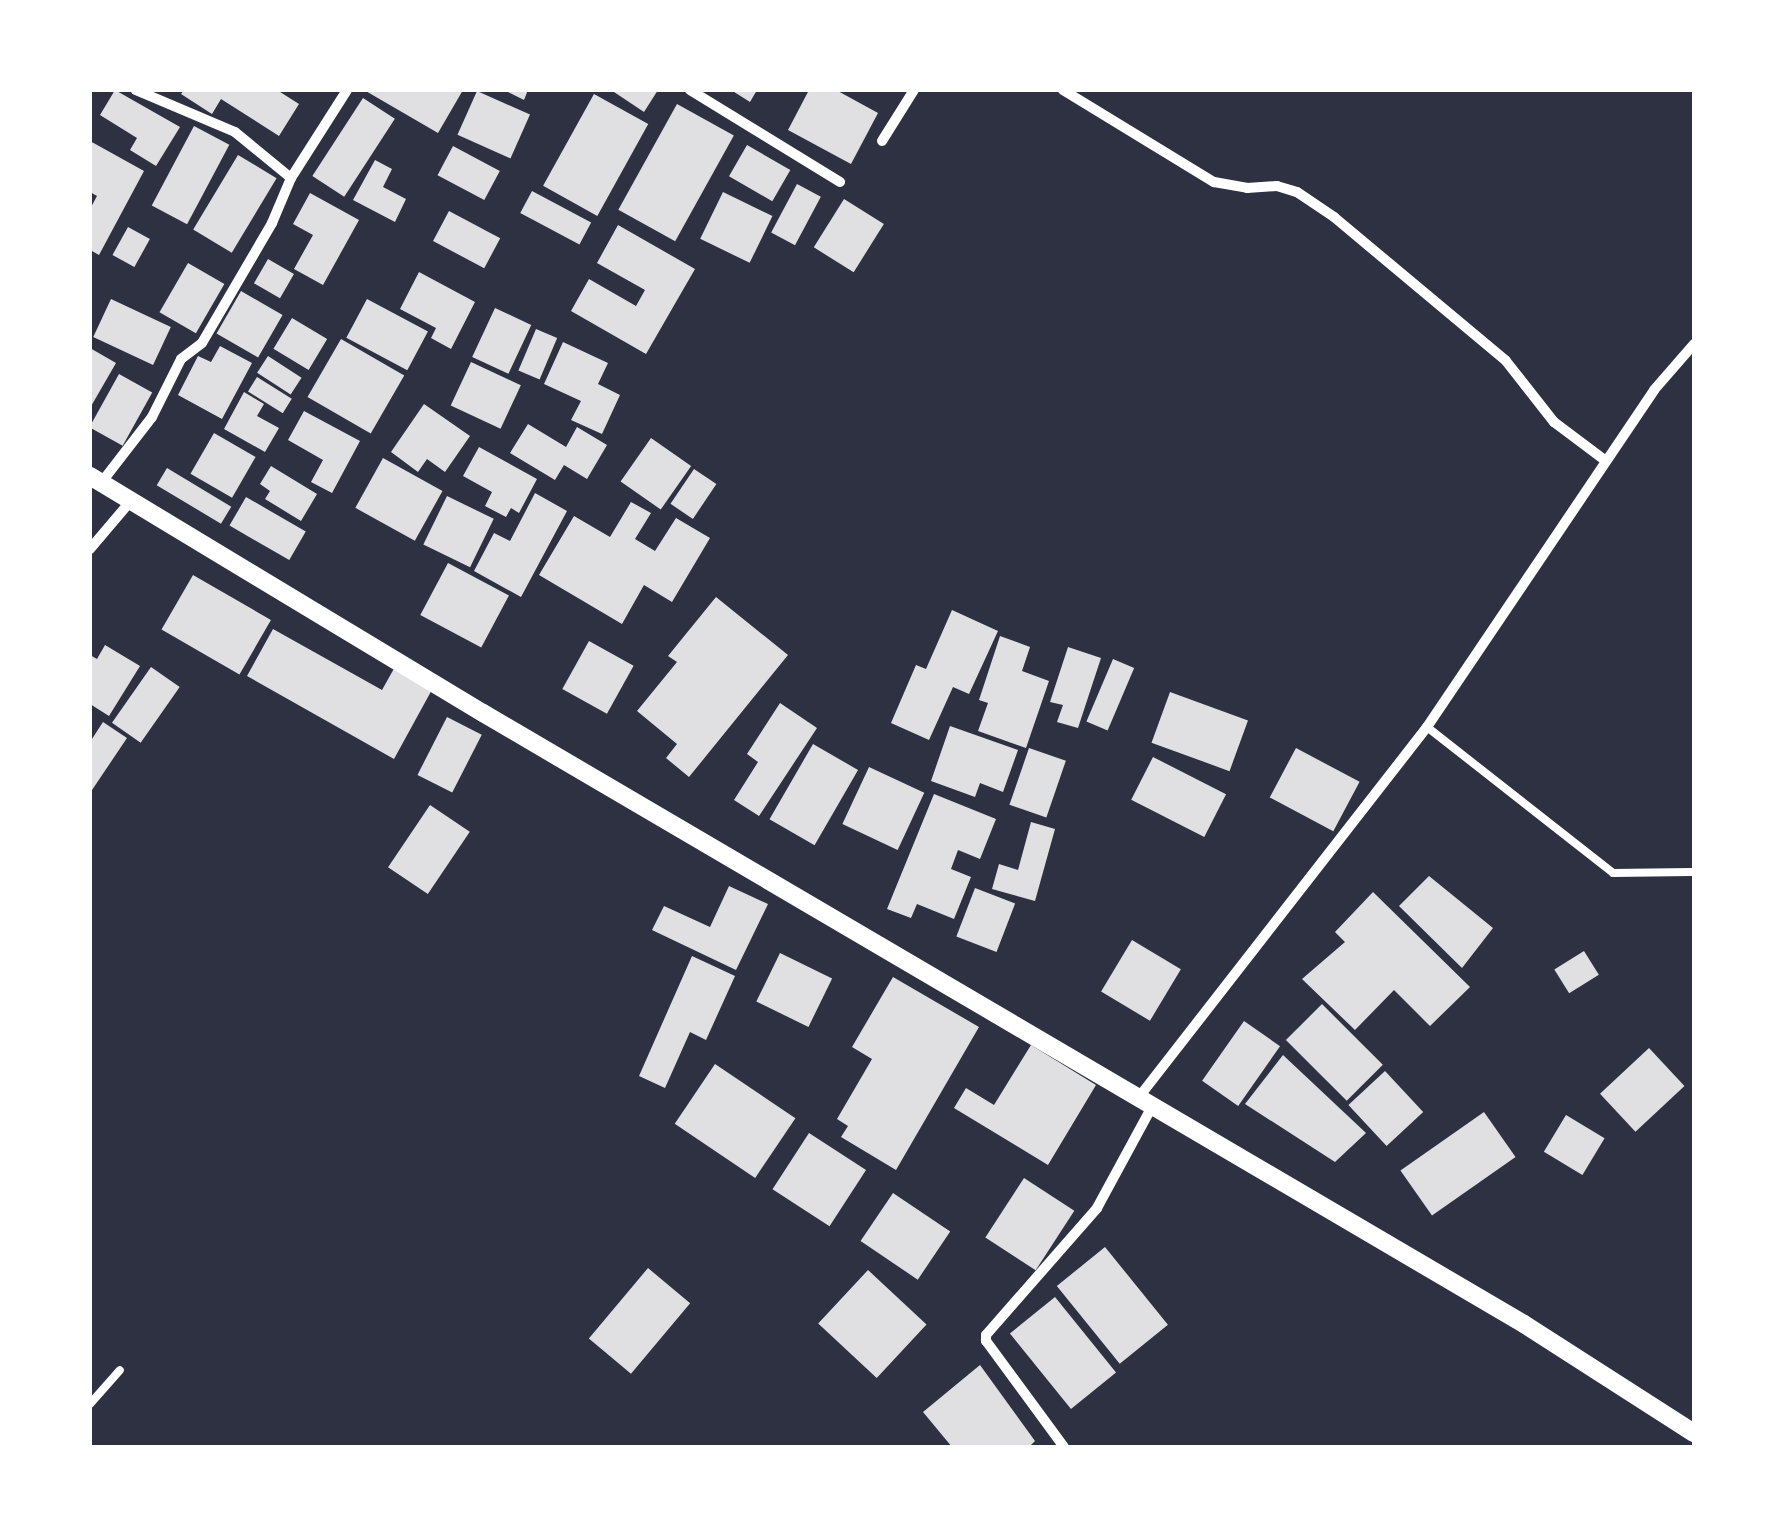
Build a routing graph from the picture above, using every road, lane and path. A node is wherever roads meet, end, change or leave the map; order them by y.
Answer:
1 (136, 90) edge
2 (347, 90) edge
3 (690, 90) edge
4 (914, 90) edge
5 (1063, 90) edge
6 (882, 141) dead end
7 (291, 178) junction
8 (840, 182) dead end
9 (1694, 344) edge
10 (1606, 461) junction
11 (95, 480) edge
12 (129, 502) junction
13 (90, 549) edge
14 (1428, 727) junction
15 (1691, 872) dead end
16 (1146, 1101) junction
17 (120, 1370) dead end
18 (90, 1404) edge
19 (1694, 1433) edge
20 (1064, 1447) edge

1 - 7 street
2 - 7 street
3 - 8 street
4 - 6 street
5 - 10 street
7 - 11 street
9 - 10 street
10 - 14 street
11 - 12 street
12 - 13 street
12 - 16 street
14 - 15 lane
14 - 16 street
16 - 19 street
16 - 20 street
17 - 18 lane

